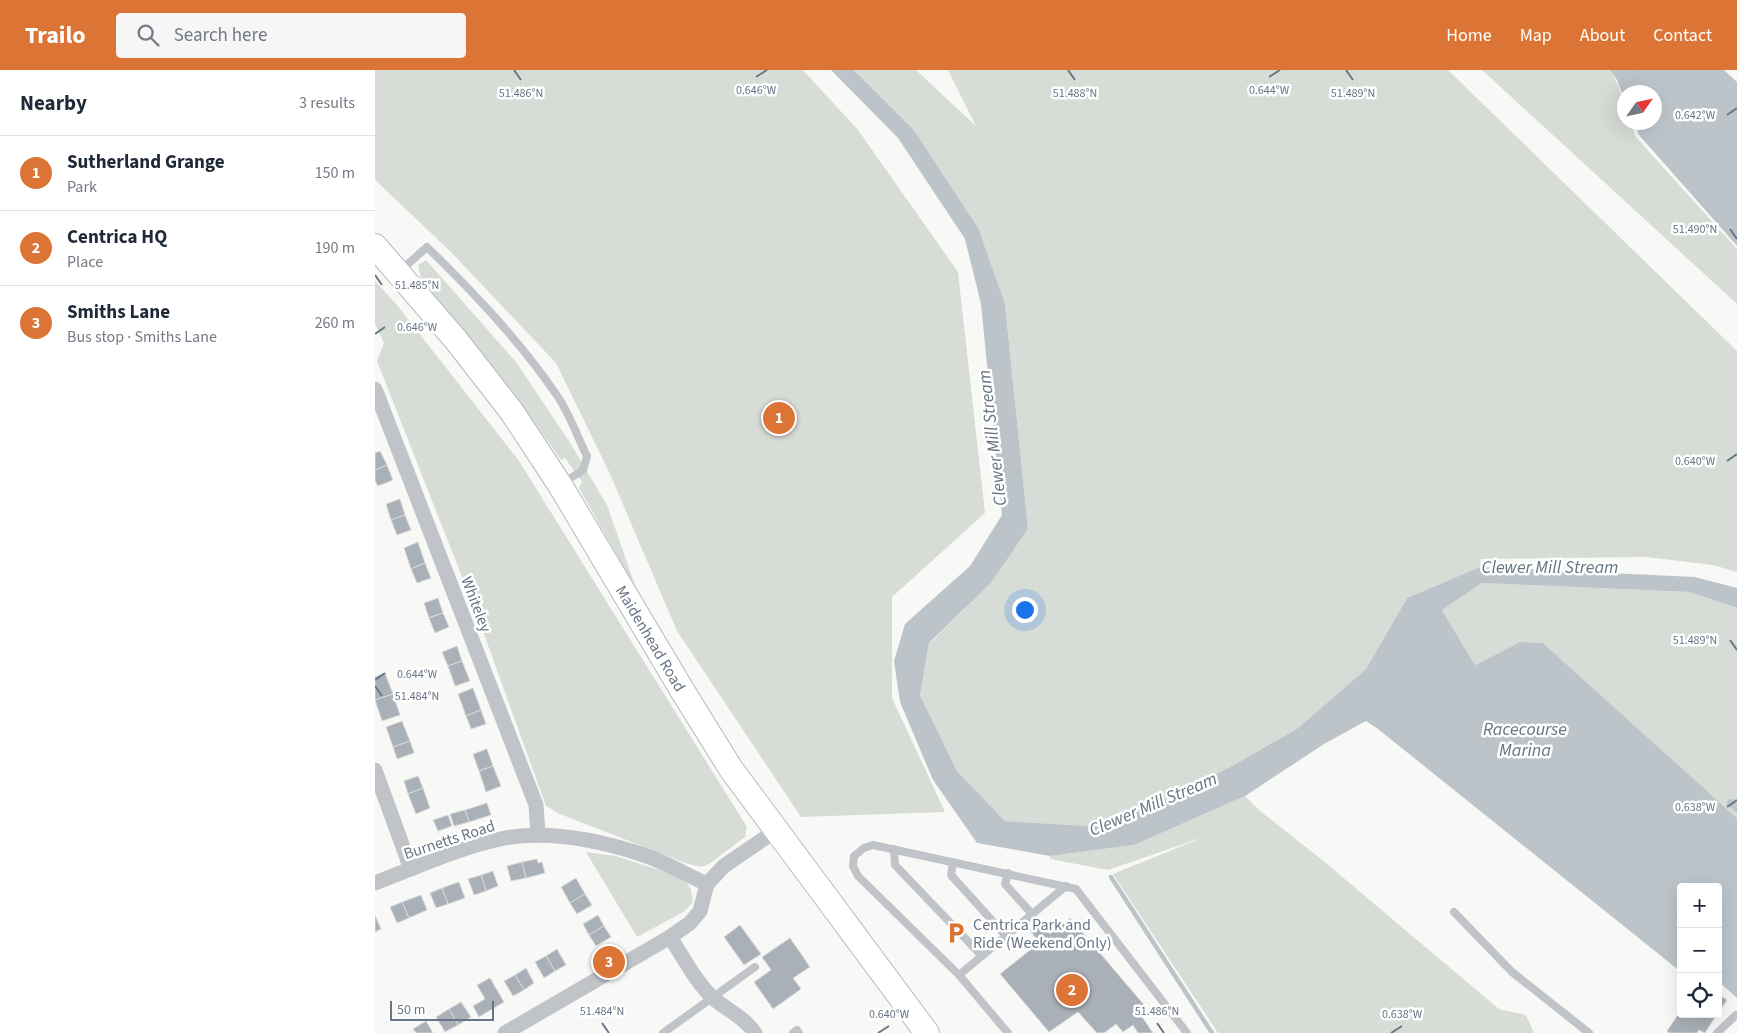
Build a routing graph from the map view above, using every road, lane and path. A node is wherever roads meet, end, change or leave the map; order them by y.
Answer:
1 (375, 246) edge
2 (398, 273) junction
3 (375, 389) edge
4 (560, 485) junction
5 (375, 770) edge
6 (775, 831) junction
7 (539, 835) junction
8 (894, 850) junction
9 (953, 862) junction
10 (411, 869) junction
11 (1008, 874) junction
12 (375, 883) edge
13 (707, 884) junction
14 (1066, 886) junction
15 (1454, 912) dead end
16 (1032, 914) junction
17 (1006, 936) junction
18 (670, 937) junction
19 (982, 956) junction
20 (755, 967) dead end
21 (959, 975) junction
22 (712, 997) junction
23 (1736, 1015) edge
24 (1721, 1032) edge
25 (505, 1033) edge
26 (663, 1033) edge
27 (755, 1033) edge
28 (793, 1033) edge
29 (799, 1033) edge
30 (927, 1033) edge
31 (1008, 1033) edge
32 (1187, 1033) edge
33 (1589, 1033) edge

1 - 2 main road, Maidenhead Road
2 - 4 main road, Maidenhead Road
2 - 4 lane
3 - 7 street, Whiteley
4 - 6 main road, Maidenhead Road
5 - 10 street
6 - 13 street
6 - 30 main road, Maidenhead Road
7 - 10 street, Burnetts Road
7 - 13 street, Burnetts Road
8 - 9 lane
8 - 19 lane
8 - 21 lane
9 - 11 lane
9 - 17 lane
10 - 12 street, Burnetts Road
11 - 14 lane
11 - 16 lane
13 - 18 street
14 - 16 lane
14 - 32 lane
15 - 33 lane
16 - 17 lane
17 - 19 lane
18 - 22 street
18 - 25 street
19 - 21 lane
20 - 22 lane
21 - 31 lane
22 - 26 lane
22 - 27 street
23 - 24 lane
28 - 29 lane

